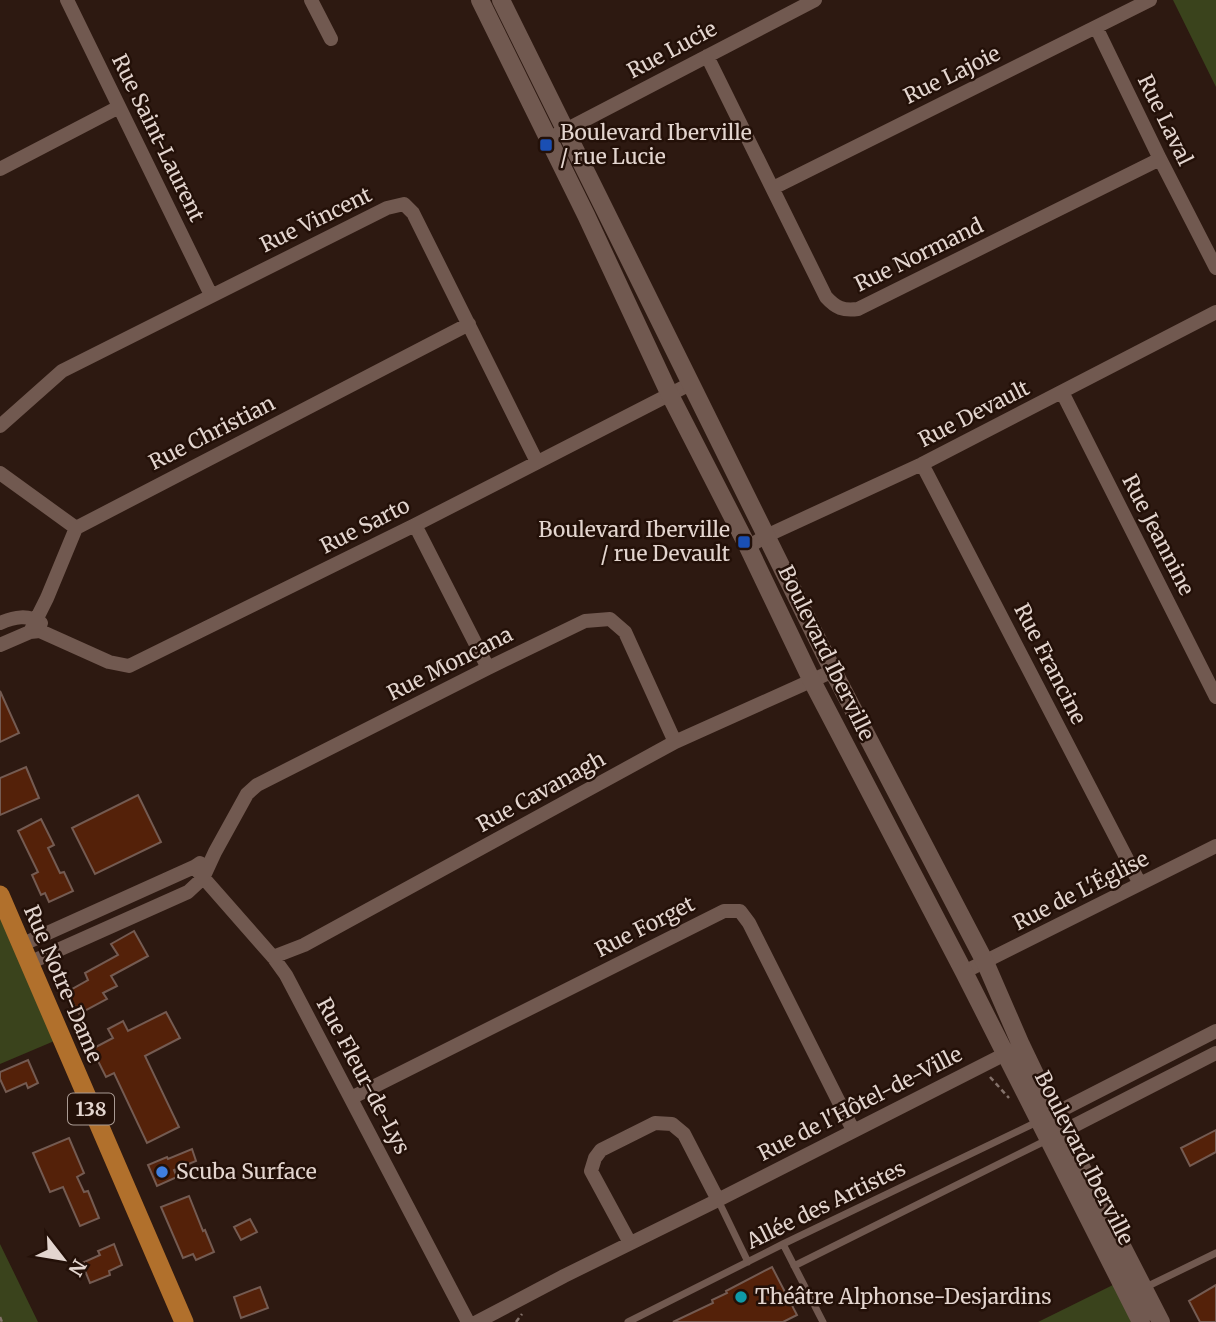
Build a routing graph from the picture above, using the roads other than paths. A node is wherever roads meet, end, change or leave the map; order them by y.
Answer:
1 (67, 0) edge
2 (311, 0) edge
3 (480, 0) edge
4 (501, 0) edge
5 (815, 0) edge
6 (1150, 0) edge
7 (1096, 27) junction
8 (331, 39) dead end
9 (707, 56) junction
10 (119, 107) junction
11 (565, 130) junction
12 (549, 138) junction
13 (1160, 159) junction
14 (0, 169) edge
15 (773, 188) junction
16 (1216, 268) edge
17 (211, 295) junction
18 (1216, 312) edge
19 (469, 324) junction
20 (690, 384) junction
21 (1062, 392) junction
22 (670, 394) junction
23 (0, 426) edge
24 (537, 462) junction
25 (922, 464) junction
26 (0, 473) edge
27 (415, 525) junction
28 (76, 528) junction
29 (766, 536) junction
30 (748, 547) junction
31 (0, 623) edge
32 (33, 626) junction
33 (0, 645) edge
34 (488, 668) junction
35 (833, 671) junction
36 (812, 681) junction
37 (1216, 697) edge
38 (676, 742) junction
39 (1216, 846) edge
40 (199, 872) junction
41 (1140, 884) junction
42 (0, 895) edge
43 (21, 945) junction
44 (273, 957) junction
45 (985, 962) junction
46 (29, 963) junction
47 (964, 972) junction
48 (1216, 1031) edge
49 (1013, 1050) junction
50 (1216, 1053) edge
51 (351, 1098) junction
52 (1047, 1117) junction
53 (853, 1130) junction
54 (1057, 1135) junction
55 (718, 1200) junction
56 (630, 1243) junction
57 (783, 1244) junction
58 (1216, 1253) edge
59 (748, 1262) junction
60 (794, 1266) junction
61 (1144, 1288) junction
62 (1128, 1297) junction
63 (184, 1322) edge
64 (468, 1322) edge
65 (477, 1322) edge
66 (628, 1322) edge
67 (823, 1322) edge
68 (1141, 1322) edge
69 (1161, 1322) edge

1 - 10 street, Rue Saint-Laurent
2 - 8 street
3 - 12 street, Boulevard Iberville
4 - 11 street, Boulevard Iberville
5 - 9 street, Rue Lucie
6 - 7 street, Rue Lajoie
7 - 13 street, Rue Laval
7 - 15 street, Rue Lajoie
9 - 11 street, Rue Lucie
9 - 15 street, Rue Normand
10 - 14 street
10 - 17 street, Rue Saint-Laurent
11 - 12 street, Rue Lucie
11 - 20 street, Boulevard Iberville
12 - 22 street, Boulevard Iberville
13 - 15 street, Rue Normand
13 - 16 street, Rue Laval
17 - 19 street, Rue Vincent
17 - 23 street, Rue Vincent
18 - 21 street, Rue Devault
19 - 24 street, Rue Vincent
19 - 28 street, Rue Christian
20 - 22 street, Rue Sarto
20 - 29 street, Boulevard Iberville
21 - 25 street, Rue Devault
21 - 37 street, Rue Jeannine
22 - 24 street, Rue Sarto
22 - 30 street, Boulevard Iberville
24 - 27 street, Rue Sarto
25 - 29 street, Rue Devault
25 - 41 street, Rue Francine
26 - 28 street
27 - 32 street, Rue Sarto
27 - 34 street
28 - 32 street
29 - 30 street, Rue Devault
29 - 35 street, Boulevard Iberville
30 - 36 street, Boulevard Iberville
31 - 32 street
32 - 33 street
34 - 38 street, Rue Moncana
34 - 40 street, Rue Moncana
35 - 36 street, Rue Cavanagh
35 - 45 street, Boulevard Iberville
36 - 38 street, Rue Cavanagh
36 - 47 street, Boulevard Iberville
38 - 44 street, Rue Cavanagh
39 - 41 street, Rue de L'Église
40 - 43 street
40 - 44 street, Rue Fleur-de-Lys
40 - 46 street
41 - 45 street, Rue de L'Église
42 - 43 main road, Rue Notre-Dame / 138
43 - 46 main road, Rue Notre-Dame / 138
44 - 51 street, Rue Fleur-de-Lys
45 - 47 street, Rue de L'Église
45 - 49 street, Boulevard Iberville
46 - 63 main road, Rue Notre-Dame / 138
47 - 49 street, Boulevard Iberville
48 - 52 street
49 - 52 street, Boulevard Iberville
49 - 53 street, Rue de l'Hôtel-de-Ville
50 - 54 street
51 - 53 street, Rue Forget
51 - 64 street, Rue Fleur-de-Lys
52 - 54 street, Boulevard Iberville
52 - 57 lane, Allée des Artistes
53 - 55 street, Rue de l'Hôtel-de-Ville
54 - 60 lane
54 - 61 street, Boulevard Iberville
54 - 62 street, Boulevard Iberville
55 - 56 street, Rue de l'Hôtel-de-Ville
55 - 56 street
55 - 59 lane
56 - 65 street, Rue de l'Hôtel-de-Ville
57 - 59 lane, Allée des Artistes
57 - 60 lane
58 - 61 lane
59 - 66 lane, Allée des Artistes
60 - 67 lane
61 - 62 street
61 - 69 street, Boulevard Iberville
62 - 68 street, Boulevard Iberville

